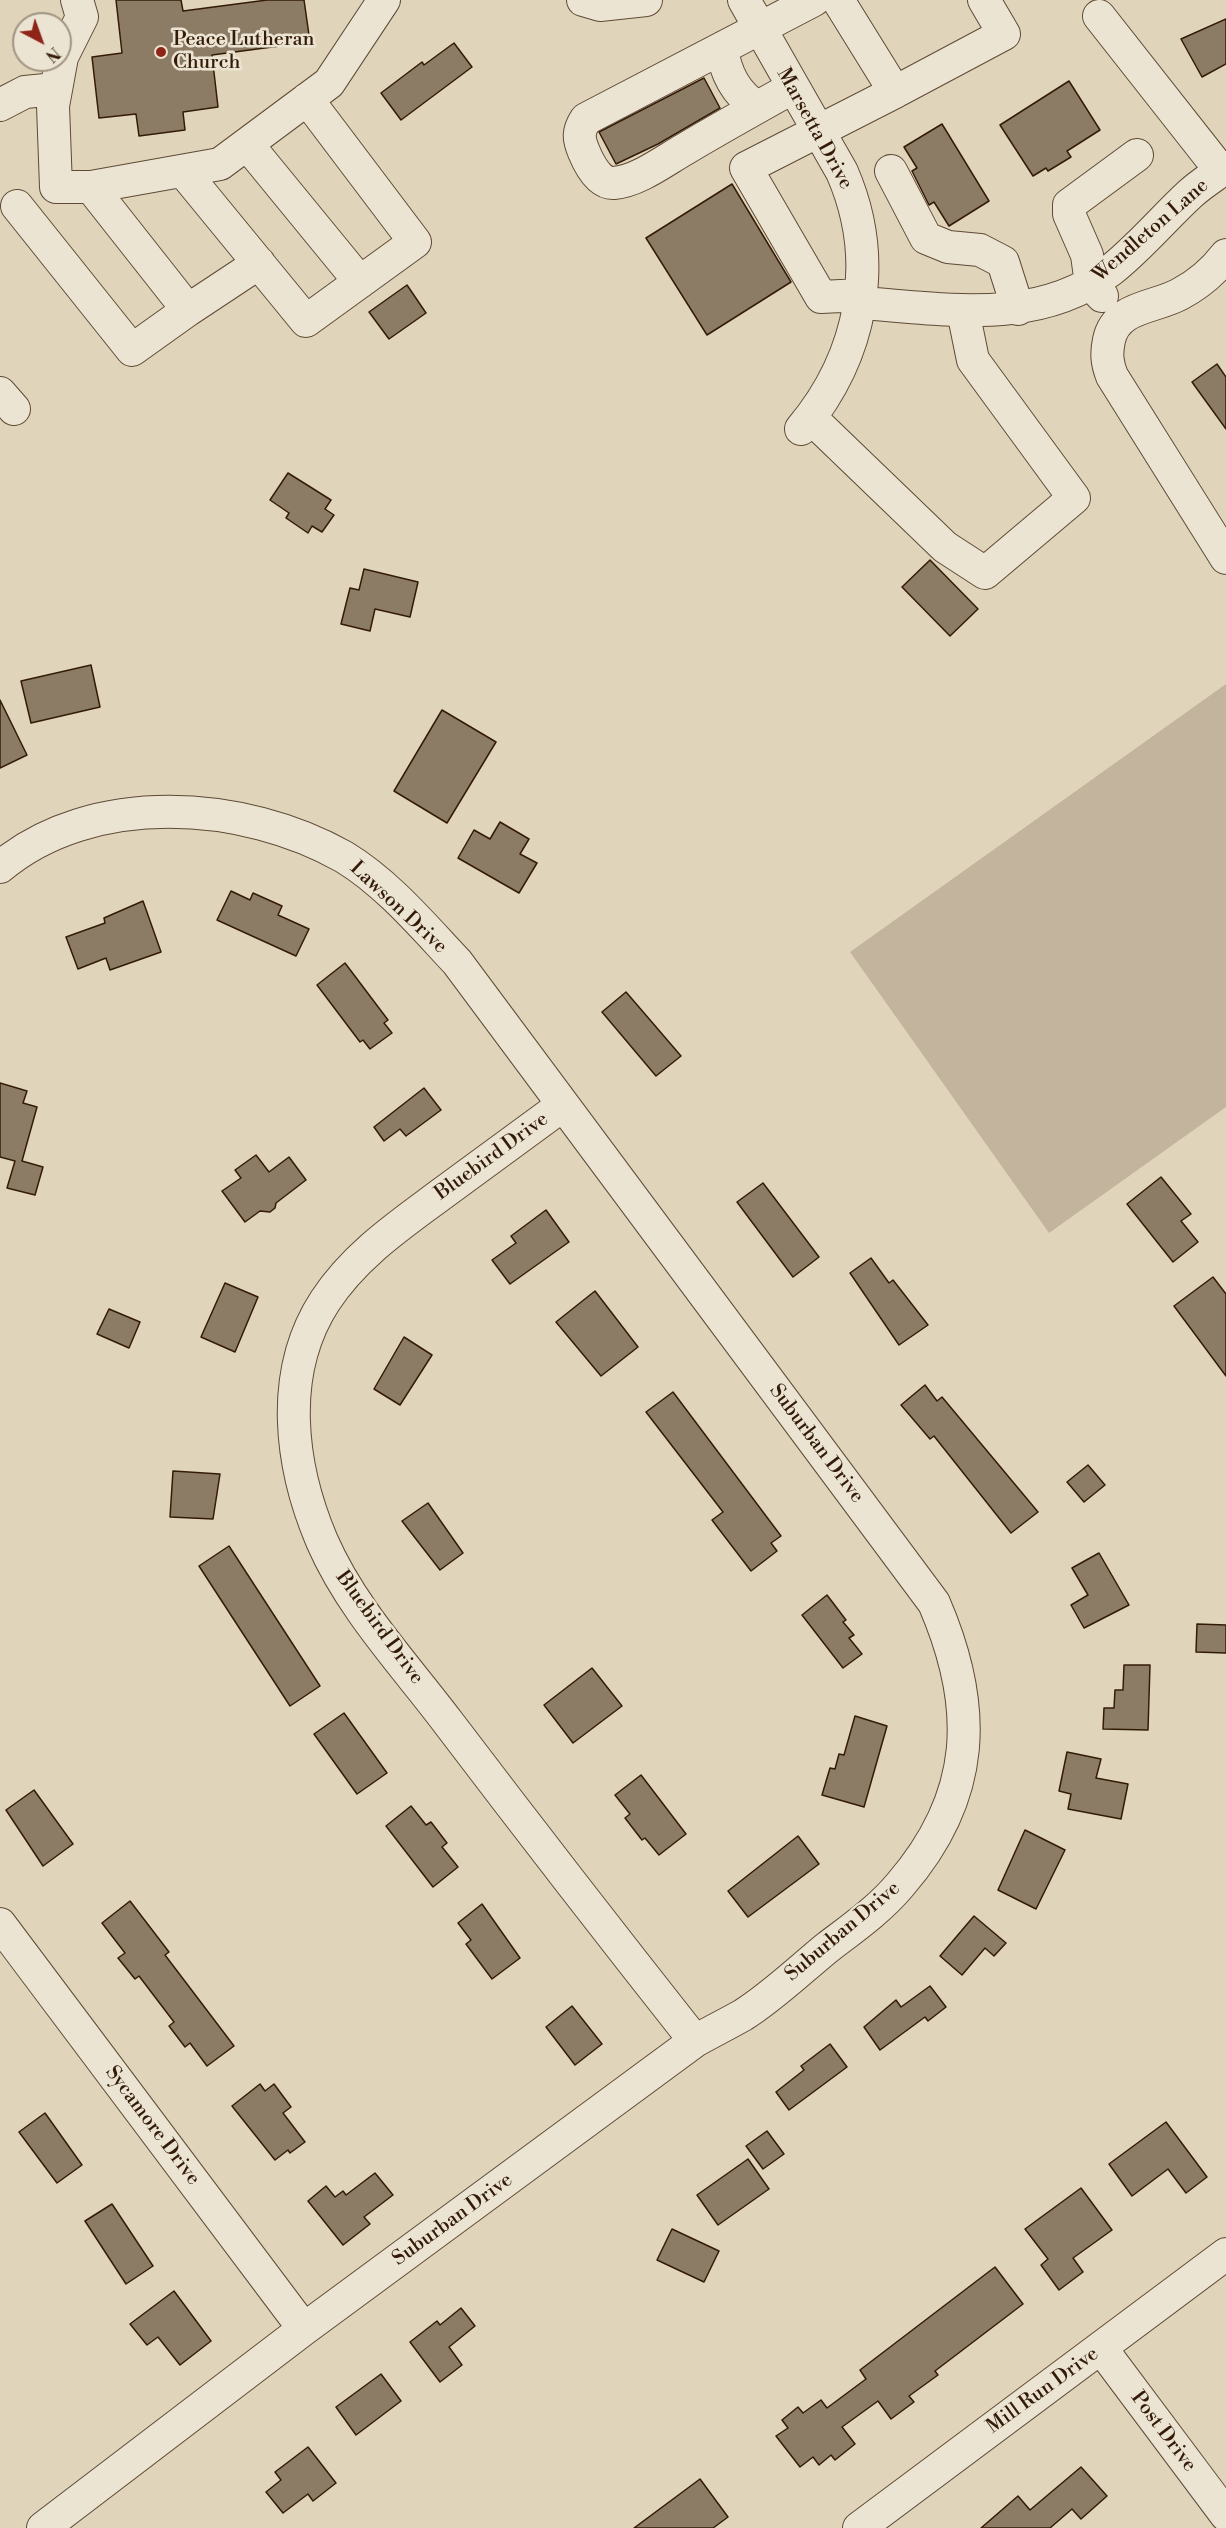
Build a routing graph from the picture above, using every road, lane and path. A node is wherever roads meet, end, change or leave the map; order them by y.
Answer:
1 (76, 0) edge
2 (384, 0) edge
3 (584, 0) edge
4 (646, 0) edge
5 (744, 0) edge
6 (814, 0) edge
7 (838, 0) edge
8 (984, 0) edge
9 (1099, 16) dead end
10 (759, 28) junction
11 (722, 48) junction
12 (792, 88) junction
13 (56, 89) junction
14 (895, 92) junction
15 (307, 99) junction
16 (0, 105) edge
17 (757, 107) junction
18 (819, 131) junction
19 (247, 144) junction
20 (1137, 155) dead end
21 (1223, 169) edge
22 (183, 171) junction
23 (891, 171) dead end
24 (56, 187) junction
25 (91, 188) junction
26 (8, 210) edge
27 (1226, 255) edge
28 (259, 263) junction
29 (360, 282) junction
30 (1091, 284) junction
31 (861, 299) junction
32 (1018, 309) junction
33 (188, 310) junction
34 (963, 311) junction
35 (1121, 317) junction
36 (1226, 558) edge
37 (0, 867) edge
38 (563, 1105) junction
39 (0, 1924) edge
40 (695, 2042) junction
41 (1226, 2254) edge
42 (304, 2329) junction
43 (1101, 2348) junction
44 (1226, 2515) edge
45 (43, 2528) edge
46 (859, 2528) edge

1 - 13 street
2 - 15 street
3 - 4 street
5 - 10 street, Marsetta Drive
6 - 10 street
7 - 14 street
8 - 14 street
9 - 21 street
10 - 11 street
10 - 12 street, Marsetta Drive
11 - 17 street
11 - 17 street
12 - 17 street
12 - 18 street, Marsetta Drive
13 - 16 street
13 - 24 street
14 - 18 street
15 - 19 street
15 - 29 street
18 - 31 street, Marsetta Drive
18 - 31 street, Wendleton Lane
19 - 22 street
19 - 29 street
20 - 30 street
21 - 30 street, Wendleton Lane
22 - 25 street
22 - 28 street
23 - 32 street
24 - 25 street
24 - 26 street
25 - 33 street
26 - 33 street
27 - 35 street
28 - 29 street
28 - 33 street
30 - 32 street, Wendleton Lane
30 - 35 street
31 - 34 street, Wendleton Lane
31 - 34 street, Marsetta Drive
32 - 34 street, Wendleton Lane
35 - 36 street
37 - 38 street, Lawson Drive
38 - 40 street, Suburban Drive
38 - 40 street, Bluebird Drive
39 - 42 street, Sycamore Drive
40 - 42 street, Suburban Drive
41 - 43 street, Mill Run Drive
42 - 45 street, Suburban Drive
43 - 44 street, Post Drive
43 - 46 street, Mill Run Drive

